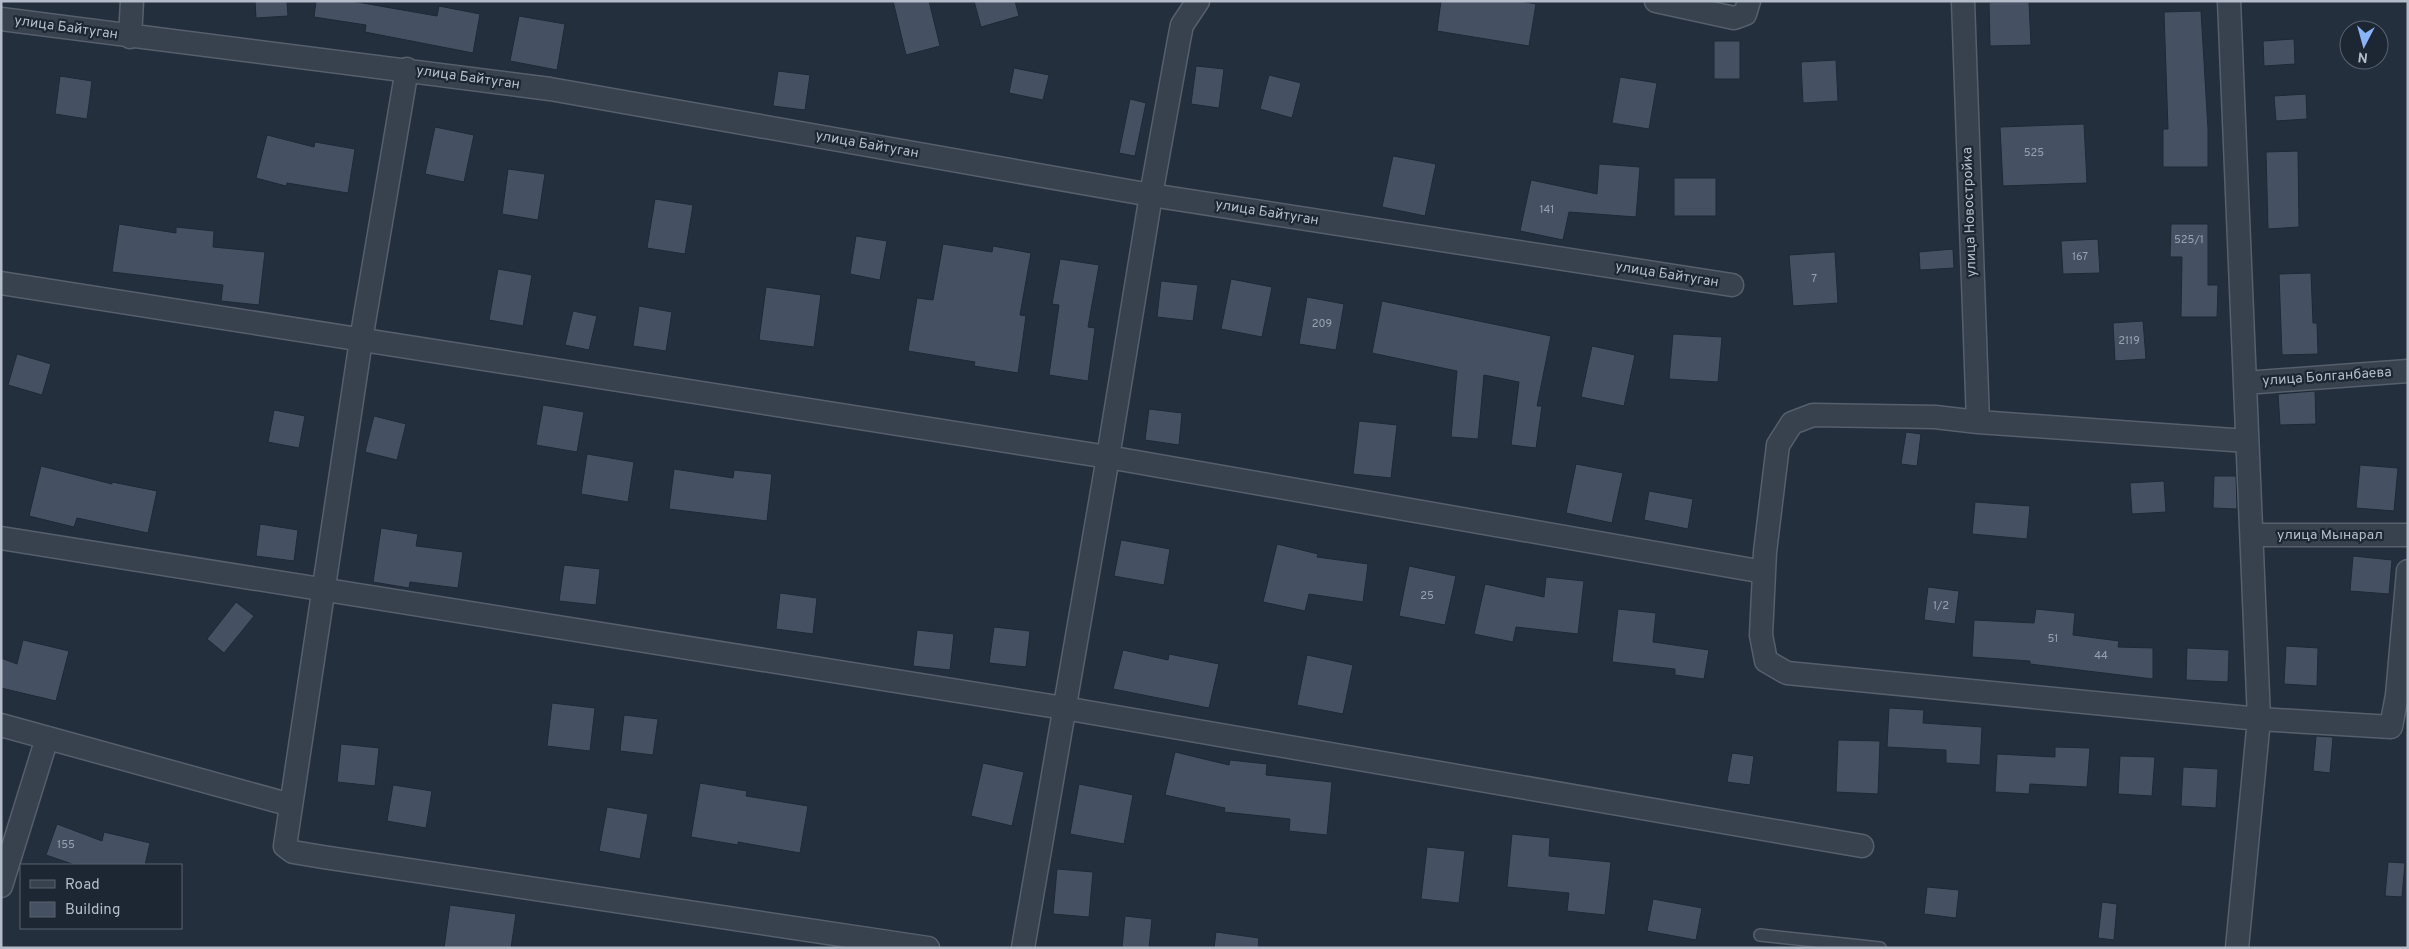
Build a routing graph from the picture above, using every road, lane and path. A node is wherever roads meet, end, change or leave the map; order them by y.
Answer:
1 (132, 1) edge
2 (1198, 1) edge
3 (1656, 1) edge
4 (1749, 1) edge
5 (1962, 1) edge
6 (2229, 1) edge
7 (1, 19) edge
8 (130, 36) junction
9 (407, 69) junction
10 (1151, 195) junction
11 (1, 283) edge
12 (1732, 285) dead end
13 (361, 340) junction
14 (2408, 370) edge
15 (2245, 382) junction
16 (1978, 422) junction
17 (2247, 441) junction
18 (1108, 457) junction
19 (2252, 535) junction
20 (2408, 535) edge
21 (1, 538) edge
22 (2408, 571) edge
23 (1764, 572) junction
24 (323, 590) junction
25 (1064, 708) junction
26 (2259, 719) junction
27 (1, 726) edge
28 (47, 738) junction
29 (291, 806) junction
30 (1862, 846) dead end
31 (1, 886) edge
32 (1760, 935) dead end
33 (928, 948) edge
34 (1023, 948) edge
35 (1880, 948) edge
36 (2236, 948) edge

1 - 8 street
2 - 10 street
3 - 4 street
5 - 16 street, улица Новостройка
6 - 15 street
7 - 8 street, улица Байтуган
8 - 9 street, улица Байтуган
9 - 10 street, улица Байтуган
9 - 13 street
10 - 12 street, улица Байтуган
10 - 18 street
11 - 13 street
13 - 18 street
13 - 24 street
14 - 15 street, улица Болганбаева
15 - 17 street
16 - 17 street
16 - 23 street
17 - 19 street
18 - 23 street
18 - 25 street
19 - 20 street, улица Мынарал
19 - 26 street
21 - 24 street
22 - 26 street
23 - 26 street
24 - 25 street
24 - 29 street
25 - 30 street
25 - 34 street
26 - 36 street
27 - 28 street
28 - 29 street
28 - 31 street
29 - 33 street
32 - 35 lane

